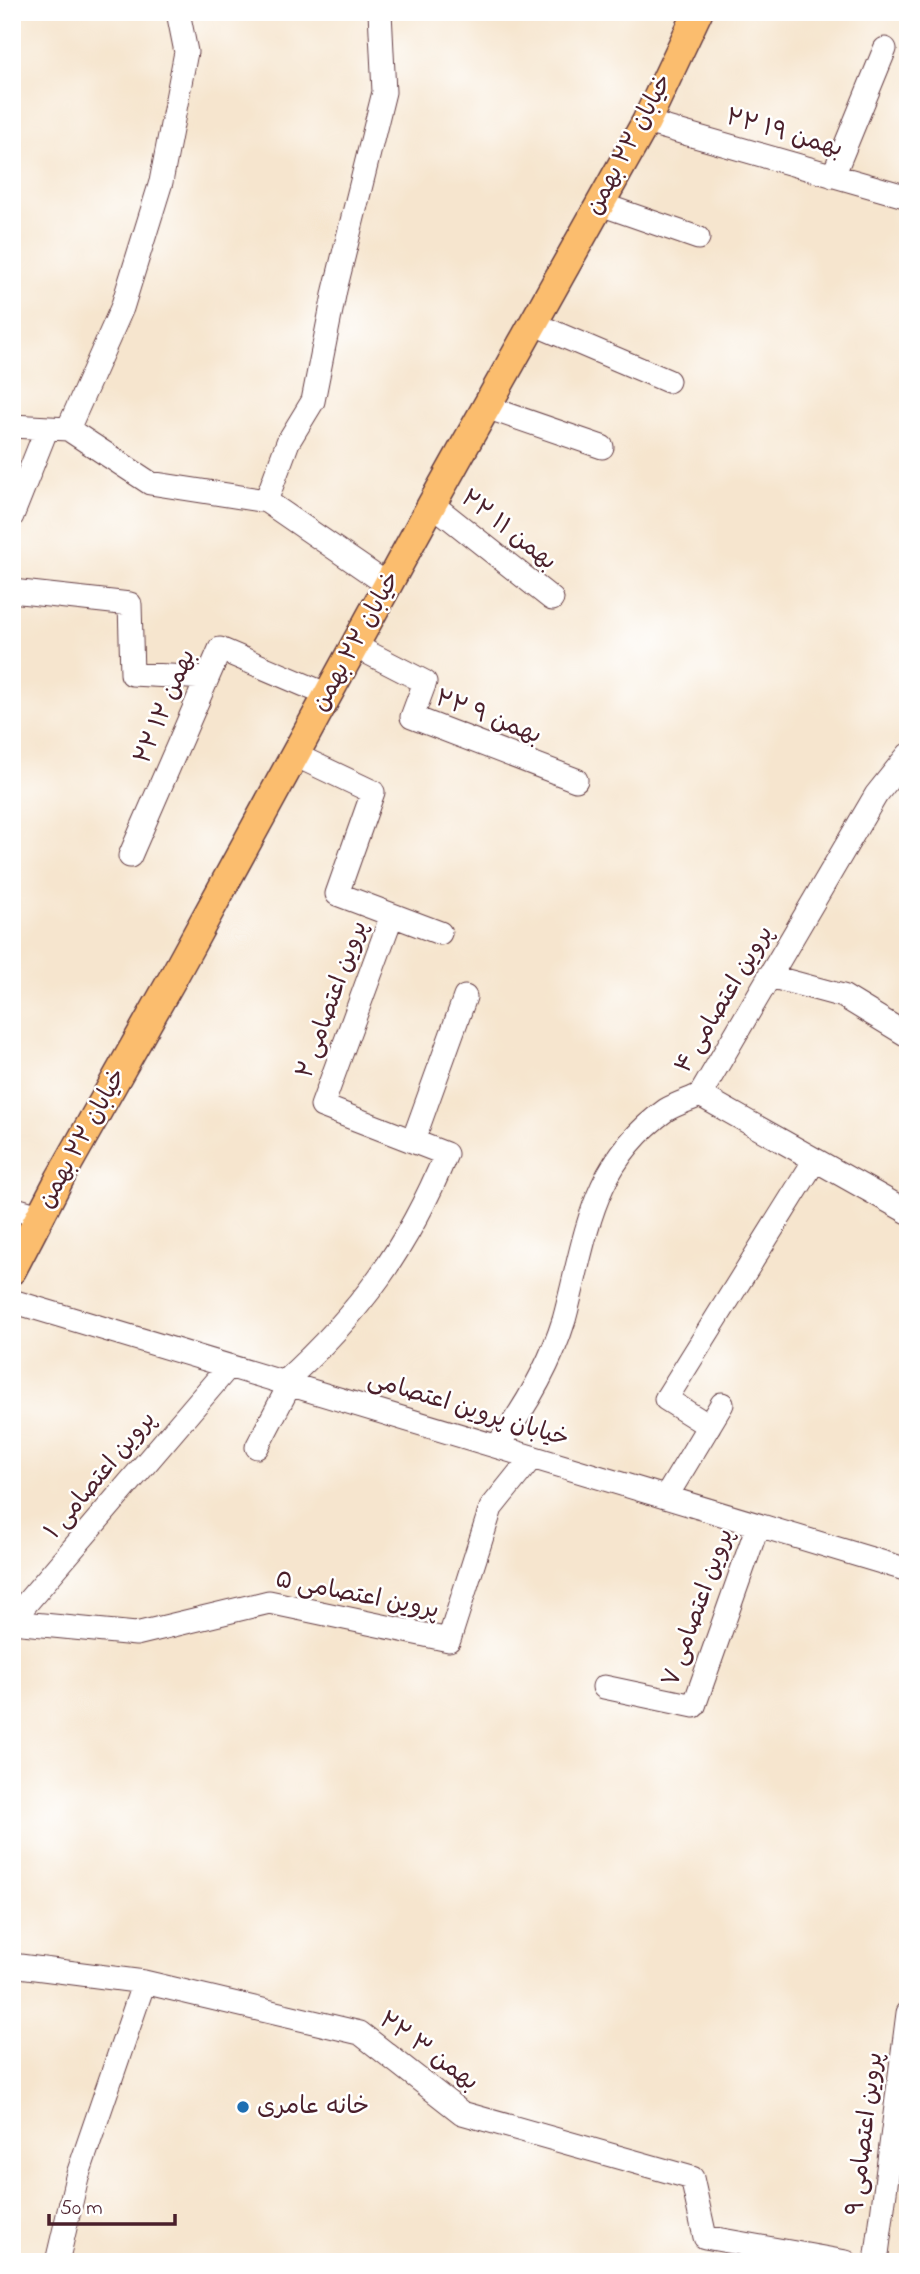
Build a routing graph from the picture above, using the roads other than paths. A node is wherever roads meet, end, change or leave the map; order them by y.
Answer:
1 (177, 12) edge
2 (380, 12) edge
3 (698, 12) edge
4 (885, 49) dead end
5 (646, 122) junction
6 (833, 176) junction
7 (908, 197) edge
8 (600, 204) junction
9 (698, 238) dead end
10 (532, 323) junction
11 (668, 381) dead end
12 (486, 407) junction
13 (12, 426) edge
14 (57, 428) junction
15 (602, 447) dead end
16 (266, 501) junction
17 (432, 504) junction
18 (12, 516) edge
19 (388, 585) junction
20 (12, 591) edge
21 (552, 598) dead end
22 (355, 646) junction
23 (207, 678) junction
24 (328, 695) junction
25 (295, 755) junction
26 (908, 755) edge
27 (576, 780) dead end
28 (130, 856) dead end
29 (392, 915) junction
30 (440, 933) dead end
31 (769, 976) junction
32 (466, 997) dead end
33 (907, 1035) edge
34 (700, 1095) junction
35 (414, 1141) junction
36 (816, 1160) junction
37 (12, 1208) edge
38 (908, 1212) edge
39 (40, 1216) junction
40 (12, 1270) edge
41 (12, 1301) edge
42 (229, 1366) junction
43 (287, 1383) junction
44 (722, 1404) dead end
45 (709, 1426) junction
46 (497, 1446) junction
47 (257, 1447) dead end
48 (532, 1457) junction
49 (667, 1497) junction
50 (758, 1525) junction
51 (908, 1570) edge
52 (12, 1621) edge
53 (604, 1687) dead end
54 (12, 1965) edge
55 (145, 1982) junction
56 (908, 2012) edge
57 (57, 2262) edge
58 (846, 2262) edge
59 (876, 2262) edge

1 - 14 street
2 - 16 street
3 - 5 main road, خیابان ۲۲ بهمن
4 - 6 street
5 - 6 street, ۲۲ بهمن ۱۹
5 - 8 main road, خیابان ۲۲ بهمن
6 - 7 street, ۲۲ بهمن ۱۹
8 - 9 street
8 - 10 main road, خیابان ۲۲ بهمن
10 - 11 street
10 - 12 main road, خیابان ۲۲ بهمن
12 - 15 street
12 - 17 main road, خیابان ۲۲ بهمن
13 - 14 street
14 - 16 street
14 - 18 street
16 - 19 street
17 - 19 main road, خیابان ۲۲ بهمن
17 - 21 street, ۲۲ بهمن ۱۱
19 - 22 main road, خیابان ۲۲ بهمن
20 - 23 street
22 - 24 main road, خیابان ۲۲ بهمن
22 - 27 street, ۲۲ بهمن ۹
23 - 24 street, ۲۲ بهمن ۱۲
23 - 28 street, ۲۲ بهمن ۱۲
24 - 25 main road, خیابان ۲۲ بهمن
25 - 29 street
25 - 39 main road, خیابان ۲۲ بهمن
26 - 31 street, پروین اعتصامی ۴
29 - 30 street
29 - 35 street, پروین اعتصامی ۲
31 - 33 street
31 - 34 street, پروین اعتصامی ۴
32 - 35 street
34 - 36 street
34 - 46 street, پروین اعتصامی ۴
35 - 43 street, پروین اعتصامی ۲
36 - 38 street
36 - 45 street
37 - 39 street
39 - 40 main road, خیابان ۲۲ بهمن
41 - 42 street, خیابان پروین اعتصامی
42 - 43 street, خیابان پروین اعتصامی
42 - 52 street, پروین اعتصامی ۱
43 - 46 street, خیابان پروین اعتصامی
43 - 47 street
44 - 45 street
45 - 49 street
46 - 48 street, خیابان پروین اعتصامی
48 - 49 street, خیابان پروین اعتصامی
48 - 52 street, پروین اعتصامی ۵
49 - 50 street, خیابان پروین اعتصامی
50 - 51 street, خیابان پروین اعتصامی
50 - 53 street, پروین اعتصامی ۷
54 - 55 street, ۲۲ بهمن ۳
55 - 57 street
55 - 58 street, ۲۲ بهمن ۳
56 - 59 street, پروین اعتصامی ۹

